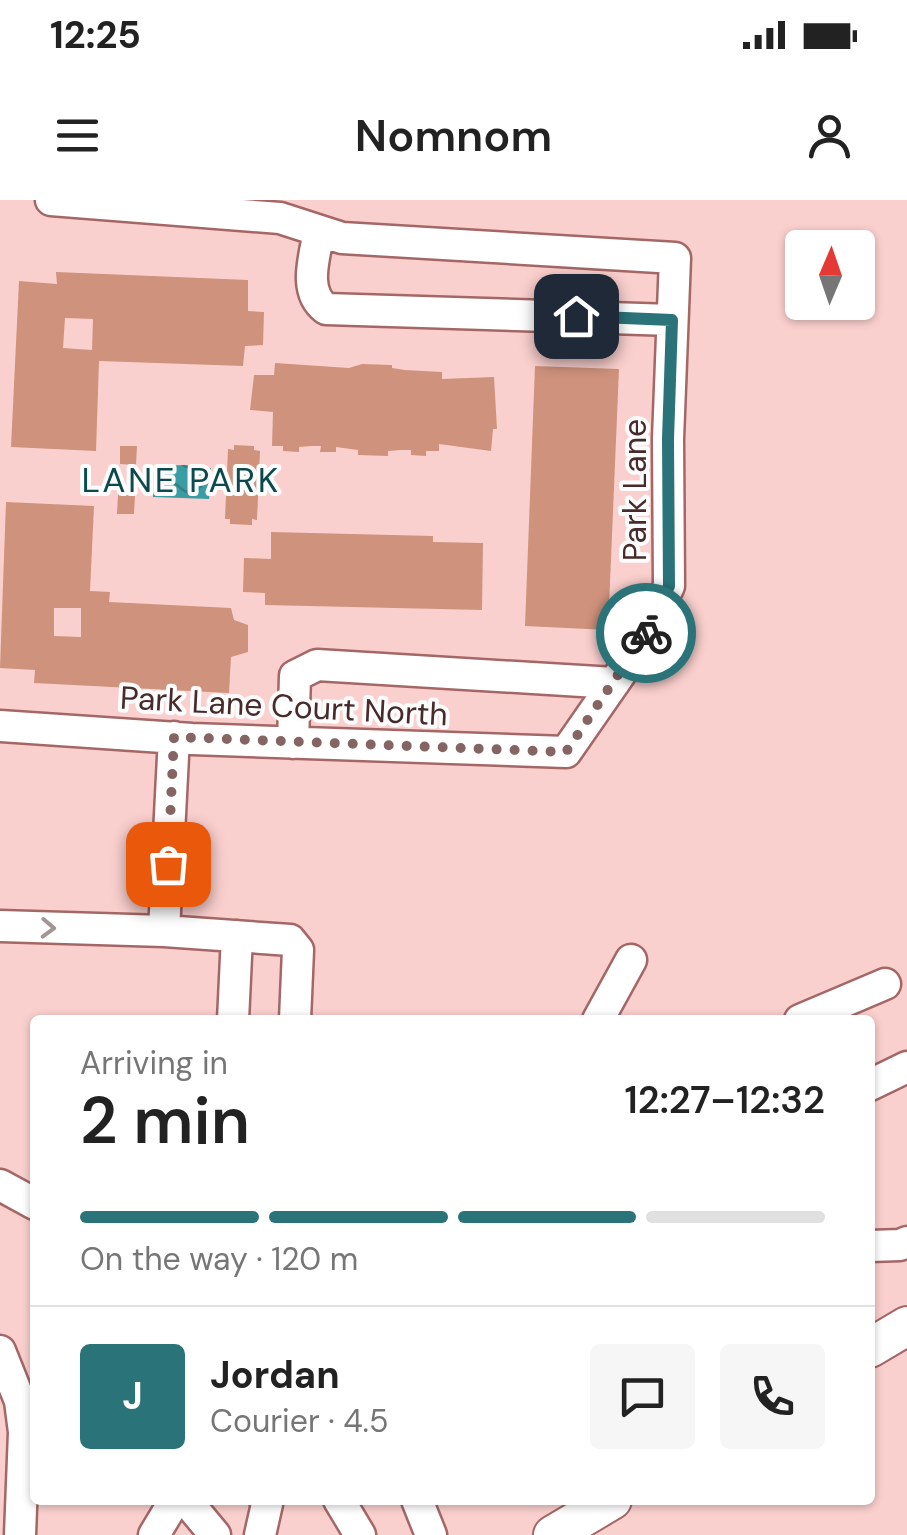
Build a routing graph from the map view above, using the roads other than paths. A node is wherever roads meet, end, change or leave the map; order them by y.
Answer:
1 (51, 200) edge
2 (319, 230) junction
3 (672, 320) junction
4 (614, 683) junction
5 (0, 726) edge
6 (174, 737) junction
7 (293, 743) junction
8 (566, 752) joint
9 (0, 926) edge
10 (164, 931) junction
11 (236, 936) junction
12 (631, 960) dead end
13 (885, 984) dead end
14 (233, 1015) edge
15 (296, 1015) edge
16 (601, 1015) edge
17 (812, 1015) edge
18 (907, 1067) edge
19 (875, 1083) edge
20 (0, 1184) edge
21 (30, 1201) edge
22 (907, 1242) edge
23 (875, 1246) edge
24 (907, 1326) edge
25 (875, 1345) edge
26 (0, 1351) edge
27 (12, 1431) edge
28 (30, 1481) edge
29 (172, 1505) edge
30 (190, 1505) edge
31 (267, 1505) edge
32 (342, 1505) edge
33 (419, 1505) edge
34 (604, 1505) edge
35 (20, 1535) edge
36 (154, 1535) edge
37 (215, 1535) edge
38 (260, 1535) edge
39 (360, 1535) edge
40 (431, 1535) edge
41 (553, 1535) edge

1 - 2 street
2 - 3 street, Park Lane
2 - 3 street
3 - 4 street, Park Lane
4 - 7 street
4 - 8 street, Park Lane
5 - 6 street, Park Lane Court North
6 - 7 street, Park Lane Court North
6 - 10 street
7 - 8 street, Park Lane Court North
9 -> 10 street
10 - 11 street
11 - 14 street
11 - 15 street
12 - 16 street
13 - 17 street
18 - 19 street
20 - 21 street
22 - 23 street
24 - 25 main road
26 - 27 street
27 - 28 street
28 - 35 street
29 - 36 street
30 - 37 street
31 - 38 street
32 - 39 street
33 - 40 street
34 - 41 main road

